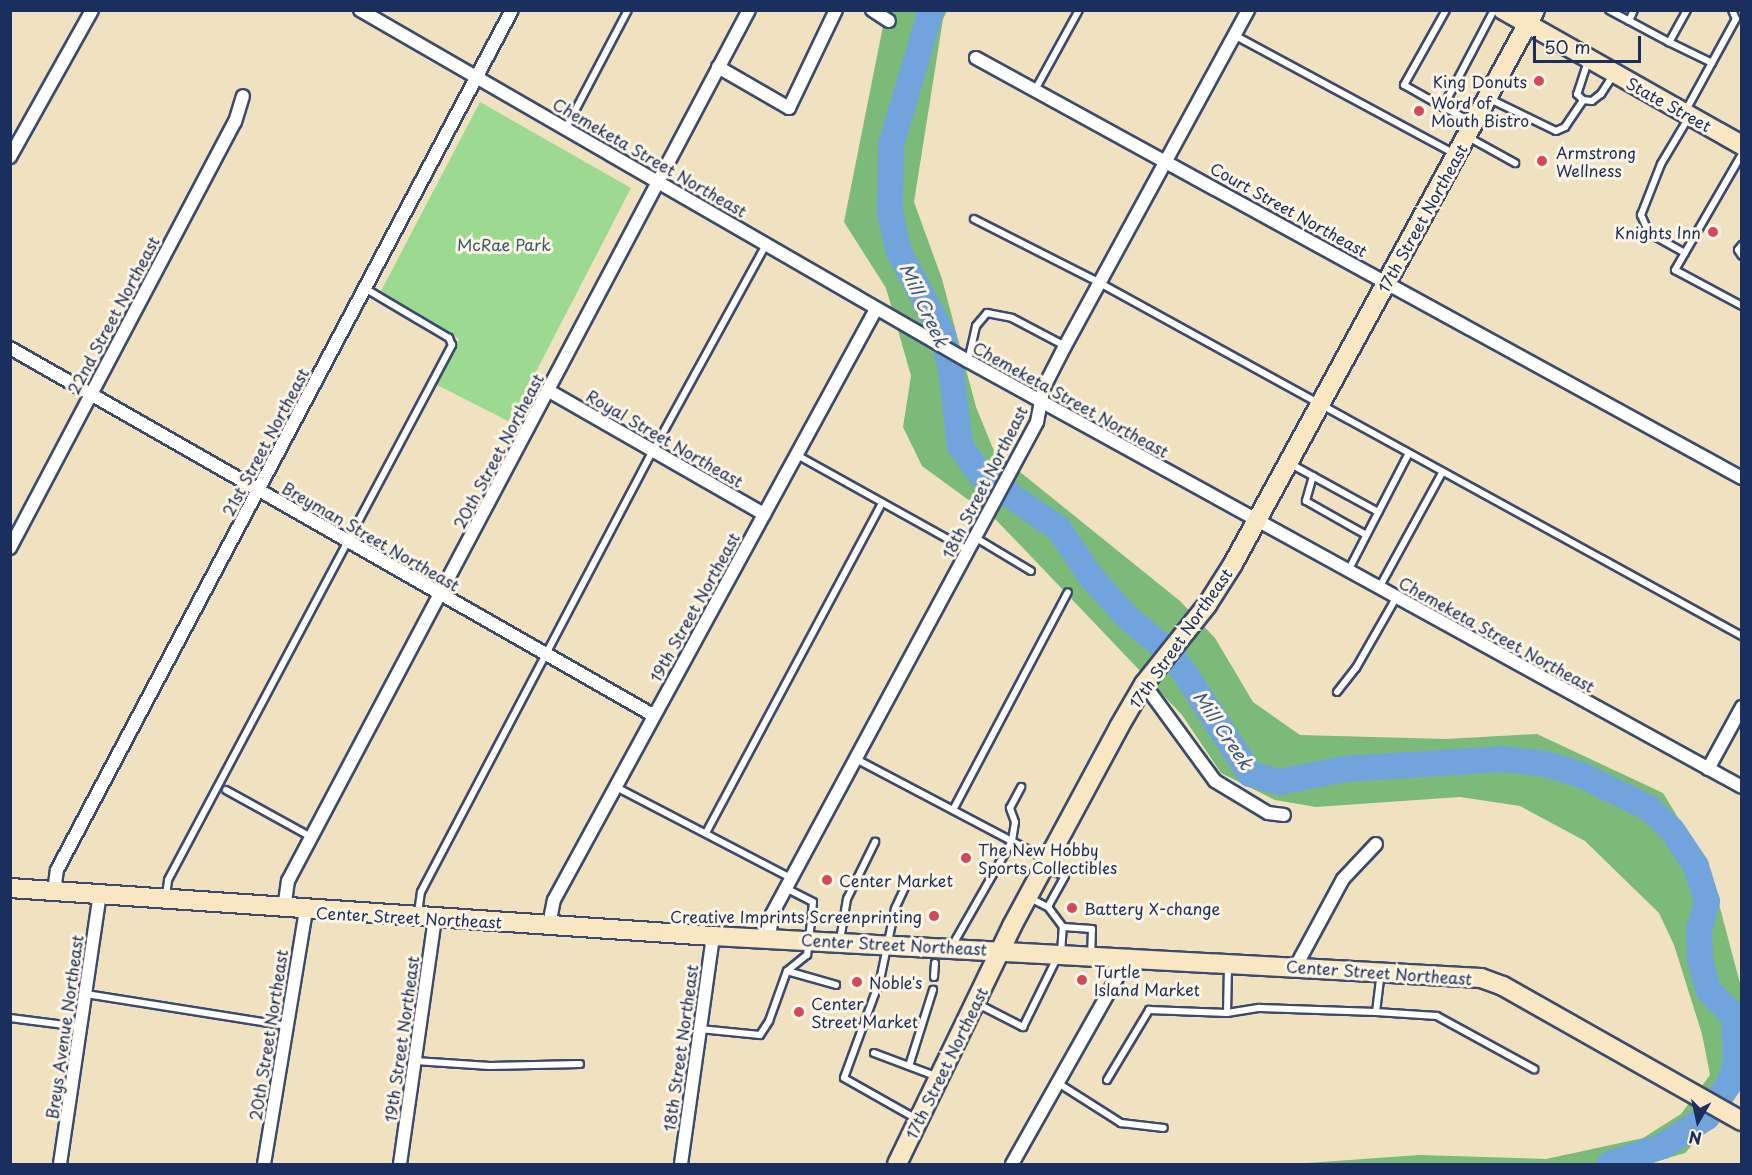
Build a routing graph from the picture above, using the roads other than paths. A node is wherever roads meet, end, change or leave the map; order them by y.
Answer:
1 (92, 10) edge
2 (360, 10) edge
3 (512, 10) edge
4 (628, 10) edge
5 (749, 10) edge
6 (836, 10) edge
7 (872, 10) edge
8 (1079, 10) edge
9 (1248, 10) edge
10 (1446, 10) edge
11 (1494, 10) edge
12 (1503, 10) edge
13 (1609, 10) edge
14 (1634, 10) edge
15 (1688, 10) edge
16 (1732, 10) edge
17 (1532, 17) edge
18 (890, 21) dead end
19 (1629, 21) junction
20 (1234, 35) junction
21 (1670, 42) junction
22 (976, 58) dead end
23 (1589, 59) junction
24 (1712, 63) junction
25 (718, 67) junction
26 (1615, 73) junction
27 (478, 76) junction
28 (1035, 90) junction
29 (243, 96) dead end
30 (1488, 98) junction
31 (1583, 100) junction
32 (1443, 108) junction
33 (1688, 114) junction
34 (566, 128) junction
35 (1470, 130) junction
36 (1742, 145) edge
37 (1742, 154) edge
38 (1457, 155) junction
39 (10, 158) edge
40 (1164, 159) junction
41 (1515, 163) dead end
42 (658, 181) junction
43 (974, 219) dead end
44 (766, 244) junction
45 (1742, 244) edge
46 (1685, 253) junction
47 (1742, 256) edge
48 (1387, 281) junction
49 (1098, 282) junction
50 (366, 289) junction
51 (1742, 306) edge
52 (876, 309) junction
53 (1065, 346) junction
54 (10, 348) edge
55 (966, 360) junction
56 (90, 391) junction
57 (549, 391) junction
58 (1042, 403) junction
59 (1320, 407) junction
60 (653, 451) junction
61 (797, 455) junction
62 (1408, 455) junction
63 (1288, 463) junction
64 (1442, 473) junction
65 (1313, 476) junction
66 (1742, 478) edge
67 (258, 491) junction
68 (882, 503) junction
69 (1378, 512) junction
70 (764, 514) junction
71 (1257, 521) junction
72 (1366, 535) junction
73 (976, 538) junction
74 (348, 541) junction
75 (10, 548) edge
76 (969, 550) junction
77 (1031, 571) dead end
78 (1348, 571) junction
79 (1378, 588) junction
80 (1068, 592) dead end
81 (440, 595) junction
82 (1396, 598) junction
83 (1742, 636) edge
84 (547, 654) junction
85 (1150, 677) junction
86 (1337, 692) dead end
87 (1742, 707) edge
88 (653, 716) junction
89 (856, 758) junction
90 (1708, 769) junction
91 (615, 786) junction
92 (1021, 786) dead end
93 (1742, 787) edge
94 (226, 790) dead end
95 (953, 810) junction
96 (1284, 815) dead end
97 (707, 831) junction
98 (311, 837) junction
99 (1012, 841) junction
100 (875, 842) dead end
101 (1376, 844) dead end
102 (1045, 863) junction
103 (788, 883) junction
104 (907, 883) dead end
105 (10, 888) edge
106 (54, 891) junction
107 (100, 894) junction
108 (1027, 896) junction
109 (166, 900) junction
110 (1048, 906) junction
111 (284, 909) junction
112 (306, 911) junction
113 (426, 917) junction
114 (549, 925) junction
115 (1063, 927) junction
116 (713, 936) junction
117 (769, 939) junction
118 (810, 940) junction
119 (840, 941) junction
120 (885, 944) junction
121 (952, 947) junction
122 (1001, 949) junction
123 (1061, 953) junction
124 (1090, 954) junction
125 (1129, 956) junction
126 (1228, 962) junction
127 (935, 963) dead end
128 (1296, 966) junction
129 (787, 970) junction
130 (1382, 971) junction
131 (934, 977) dead end
132 (836, 985) dead end
133 (933, 990) dead end
134 (86, 994) junction
135 (974, 1002) junction
136 (1376, 1012) junction
137 (1227, 1013) junction
138 (10, 1018) edge
139 (287, 1026) junction
140 (81, 1027) junction
141 (700, 1029) junction
142 (874, 1053) dead end
143 (415, 1061) junction
144 (580, 1064) dead end
145 (909, 1065) junction
146 (1534, 1069) dead end
147 (939, 1077) junction
148 (1107, 1080) dead end
149 (1058, 1083) junction
150 (918, 1120) junction
151 (1740, 1120) edge
152 (1164, 1128) dead end
153 (60, 1164) edge
154 (264, 1164) edge
155 (400, 1164) edge
156 (681, 1164) edge
157 (897, 1164) edge
158 (1012, 1164) edge

1 - 39 street
2 - 27 street, Chemeketa Street Northeast
3 - 27 street, 21st Street Northeast
4 - 34 lane
5 - 25 street, 20th Street Northeast
6 - 25 street
7 - 18 street
8 - 28 lane
9 - 20 street, 18th Street Northeast
10 - 32 lane
11 - 32 lane
12 - 17 main road, State Street
13 - 19 lane
14 - 19 lane
15 - 21 lane
16 - 24 lane
17 - 23 main road, State Street
17 - 30 main road, 17th Street Northeast
19 - 21 lane
20 - 38 lane
20 - 40 street, 18th Street Northeast
21 - 24 lane
22 - 28 street, Court Street Northeast
23 - 26 main road, State Street
23 - 31 lane
24 - 33 lane
25 - 42 street, 20th Street Northeast
26 - 31 lane
26 - 33 main road, State Street
27 - 34 street, Chemeketa Street Northeast
27 - 50 street, 21st Street Northeast
28 - 40 street, Court Street Northeast
29 - 56 street, 22nd Street Northeast
30 - 31 lane
30 - 35 main road, 17th Street Northeast
32 - 35 lane
33 - 36 main road, State Street
33 - 46 lane
34 - 42 street, Chemeketa Street Northeast
35 - 38 main road, 17th Street Northeast
35 - 41 lane
37 - 46 lane
38 - 48 main road, 17th Street Northeast
40 - 48 street, Court Street Northeast
40 - 49 street, 18th Street Northeast
42 - 44 street, Chemeketa Street Northeast
42 - 57 street, 20th Street Northeast
43 - 49 lane
44 - 52 street, Chemeketa Street Northeast
44 - 60 lane
45 - 47 lane
46 - 51 lane
48 - 59 main road, 17th Street Northeast
48 - 66 street, Court Street Northeast
49 - 53 street, 18th Street Northeast
49 - 59 lane
50 - 67 street, 21st Street Northeast
50 - 74 lane
52 - 55 street, Chemeketa Street Northeast
52 - 61 street, 19th Street Northeast
53 - 55 lane
53 - 58 street, 18th Street Northeast
54 - 56 street, Breyman Street Northeast
55 - 58 street, Chemeketa Street Northeast
56 - 67 street, Breyman Street Northeast
56 - 75 street, 22nd Street Northeast
57 - 60 street, Royal Street Northeast
57 - 81 street, 20th Street Northeast
58 - 71 street, Chemeketa Street Northeast
58 - 73 street, 18th Street Northeast
59 - 62 lane
59 - 63 main road, 17th Street Northeast
60 - 70 street, Royal Street Northeast
60 - 84 lane
61 - 68 lane
61 - 70 street, 19th Street Northeast
62 - 64 lane
62 - 69 lane
63 - 65 lane
63 - 71 main road, 17th Street Northeast
64 - 79 lane
64 - 83 lane
65 - 69 lane
65 - 72 lane
67 - 74 street, Breyman Street Northeast
67 - 106 street, 21st Street Northeast
68 - 76 lane
68 - 97 lane
69 - 72 lane
70 - 88 street, 19th Street Northeast
71 - 78 street, Chemeketa Street Northeast
71 - 85 main road, 17th Street Northeast
72 - 78 lane
73 - 76 street, 18th Street Northeast
73 - 77 lane
74 - 81 street, Breyman Street Northeast
74 - 109 lane
76 - 89 street, 18th Street Northeast
78 - 79 street, Chemeketa Street Northeast
79 - 82 street, Chemeketa Street Northeast
80 - 95 lane
81 - 84 street, Breyman Street Northeast
81 - 98 street, 20th Street Northeast
82 - 86 lane
82 - 90 street, Chemeketa Street Northeast
84 - 88 street, Breyman Street Northeast
84 - 113 lane
85 - 96 street
85 - 102 main road, 17th Street Northeast
87 - 90 street
88 - 91 street, 19th Street Northeast
89 - 95 lane
89 - 103 street, 18th Street Northeast
90 - 93 street, Chemeketa Street Northeast
91 - 97 lane
91 - 114 street, 19th Street Northeast
92 - 99 lane
94 - 98 lane
95 - 99 lane
97 - 103 lane
98 - 111 street, 20th Street Northeast
99 - 102 lane
99 - 121 lane
100 - 119 lane
101 - 128 street
102 - 108 main road, 17th Street Northeast
102 - 110 lane
103 - 117 street, 18th Street Northeast
103 - 118 lane
104 - 120 lane
105 - 106 main road, Center Street Northeast
106 - 107 main road, Center Street Northeast
107 - 109 main road, Center Street Northeast
107 - 134 street, Breys Avenue Northeast
108 - 110 lane
108 - 122 main road, 17th Street Northeast
109 - 111 main road, Center Street Northeast
110 - 115 lane
111 - 112 main road, Center Street Northeast
112 - 113 main road, Center Street Northeast
112 - 139 street, 20th Street Northeast
113 - 114 main road, Center Street Northeast
113 - 143 street, 19th Street Northeast
114 - 116 main road, Center Street Northeast
115 - 123 lane
115 - 124 lane
116 - 117 main road, Center Street Northeast
116 - 141 street, 18th Street Northeast
117 - 118 main road, Center Street Northeast
118 - 119 main road, Center Street Northeast
118 - 129 lane
119 - 120 main road, Center Street Northeast
120 - 121 main road, Center Street Northeast
120 - 150 lane
121 - 122 main road, Center Street Northeast
122 - 123 main road, Center Street Northeast
122 - 135 main road, 17th Street Northeast
123 - 124 main road, Center Street Northeast
123 - 135 lane
124 - 125 main road, Center Street Northeast
125 - 126 main road, Center Street Northeast
125 - 149 street
126 - 128 main road, Center Street Northeast
126 - 137 lane
127 - 131 lane
128 - 130 main road, Center Street Northeast
129 - 132 lane
129 - 141 lane
130 - 136 lane
130 - 151 main road, Center Street Northeast
133 - 145 lane
134 - 139 lane
134 - 140 street, Breys Avenue Northeast
135 - 147 main road, 17th Street Northeast
136 - 137 lane
136 - 146 lane
137 - 148 lane
138 - 140 lane
139 - 154 street, 20th Street Northeast
140 - 153 street, Breys Avenue Northeast
141 - 156 street, 18th Street Northeast
142 - 145 lane
143 - 144 lane
143 - 155 street, 19th Street Northeast
145 - 147 lane
147 - 150 main road, 17th Street Northeast
149 - 152 lane
149 - 158 street
150 - 157 main road, 17th Street Northeast

